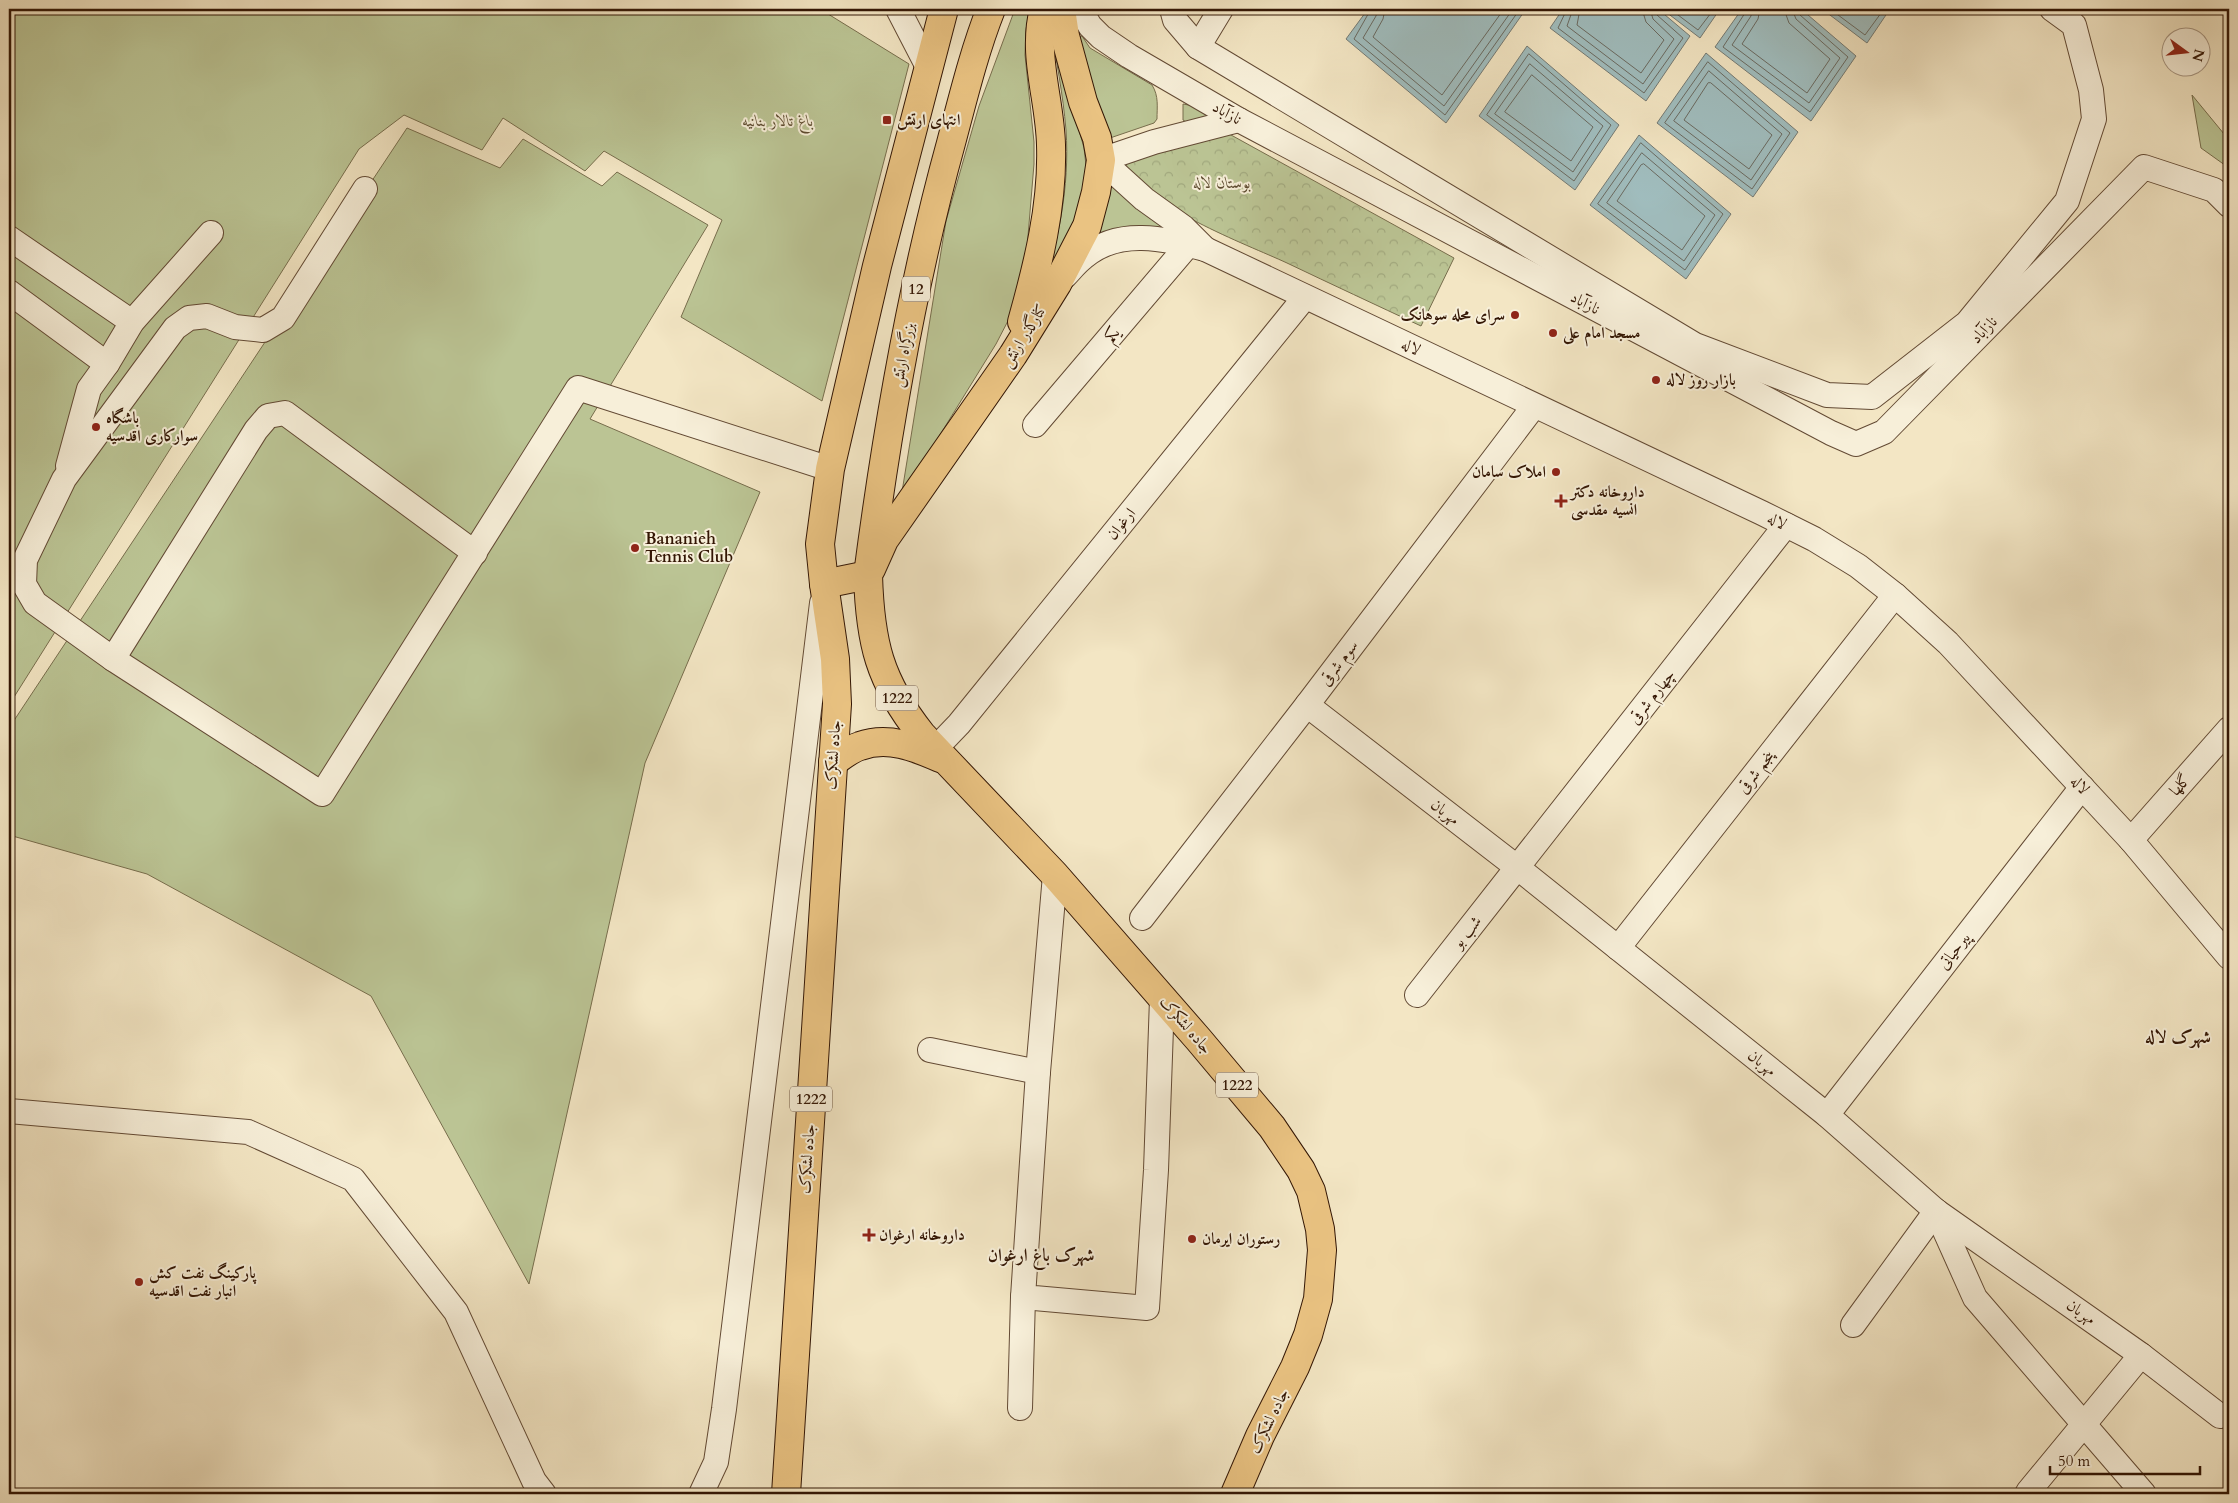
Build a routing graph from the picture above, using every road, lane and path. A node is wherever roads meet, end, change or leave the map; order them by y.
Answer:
1 (944, 9) edge
2 (991, 9) edge
3 (1044, 9) edge
4 (1061, 9) edge
5 (1080, 9) edge
6 (1172, 9) edge
7 (1221, 9) edge
8 (2052, 9) edge
9 (897, 10) edge
10 (1198, 47) junction
11 (928, 67) junction
12 (1239, 120) junction
13 (1101, 160) junction
14 (365, 189) dead end
15 (2229, 205) edge
16 (211, 233) dead end
17 (9, 238) edge
18 (1197, 247) junction
19 (1056, 284) junction
20 (9, 292) edge
21 (1305, 297) junction
22 (132, 322) junction
23 (1013, 355) junction
24 (107, 364) junction
25 (1534, 406) junction
26 (1036, 425) dead end
27 (830, 469) junction
28 (64, 479) junction
29 (1786, 525) junction
30 (475, 553) junction
31 (868, 575) junction
32 (824, 584) junction
33 (1895, 595) junction
34 (873, 640) joint
35 (112, 659) junction
36 (1307, 705) junction
37 (2229, 730) edge
38 (941, 754) junction
39 (833, 762) junction
40 (2082, 787) junction
41 (2131, 840) junction
42 (1518, 868) junction
43 (1055, 875) junction
44 (1142, 918) dead end
45 (1618, 948) junction
46 (2229, 957) edge
47 (1417, 995) dead end
48 (1162, 999) junction
49 (930, 1050) dead end
50 (1038, 1072) junction
51 (9, 1111) edge
52 (1826, 1115) junction
53 (1936, 1211) junction
54 (1023, 1297) junction
55 (1853, 1325) dead end
56 (2141, 1355) junction
57 (1020, 1408) dead end
58 (2220, 1416) dead end
59 (2083, 1425) junction
60 (2028, 1492) dead end
61 (544, 1494) edge
62 (701, 1494) edge
63 (786, 1494) edge
64 (1235, 1494) edge
65 (2144, 1494) edge

1 - 11 main road
2 - 31 main road, بزرگراه ارتش / 12
3 - 23 main road
4 - 13 main road, کنارگذر ارتش
5 - 12 street, نازآباد
6 - 10 street
7 - 10 street
8 - 10 street
9 - 11 street
11 - 27 main road
12 - 13 street
12 - 15 street, نازآباد
13 - 18 street, لاله
13 - 19 main road, کنارگذر ارتش
14 - 28 street
16 - 22 street
17 - 22 street
18 - 19 street, لاله
18 - 21 street, لاله
18 - 26 street, یکم
19 - 23 main road, کنارگذر ارتش
20 - 24 street
21 - 25 street, لاله
21 - 38 street, ارغوان
22 - 24 street
23 - 31 main road, کنارگذر ارتش
24 - 28 street
25 - 29 street, لاله
25 - 36 street, سوم شرقی
27 - 30 street
27 - 32 main road
28 - 35 street
29 - 33 street, لاله
29 - 42 street, چهارم شرقی
30 - 35 street
30 - 35 street
31 - 32 main road
31 - 34 main road, کنارگذر ارتش / 1222
32 - 39 main road, جاده لشکرک / 1222
32 - 62 street
33 - 40 street, لاله
33 - 45 street, پنجم شرقی
34 - 38 main road, جاده لشکرک / 1222
36 - 42 street, مهربان
36 - 44 street, سوم شرقی
37 - 41 street, گلها
38 - 39 main road, 1222
38 - 43 main road, جاده لشکرک / 1222
39 - 63 main road, جاده لشکرک / 1222
40 - 41 street, لاله
40 - 52 street, پیرحیاتی
41 - 46 street, لاله
42 - 45 street, مهربان
42 - 47 street, شب بو
43 - 48 main road, جاده لشکرک / 1222
43 - 50 street
45 - 52 street, مهربان
48 - 54 street
48 - 64 main road, جاده لشکرک / 1222
49 - 50 street
50 - 54 street
51 - 61 street
52 - 53 street, مهربان
53 - 55 street
53 - 56 street, مهربان
53 - 59 street
54 - 57 street
56 - 58 street, مهربان
56 - 59 street
59 - 60 street
59 - 65 street

